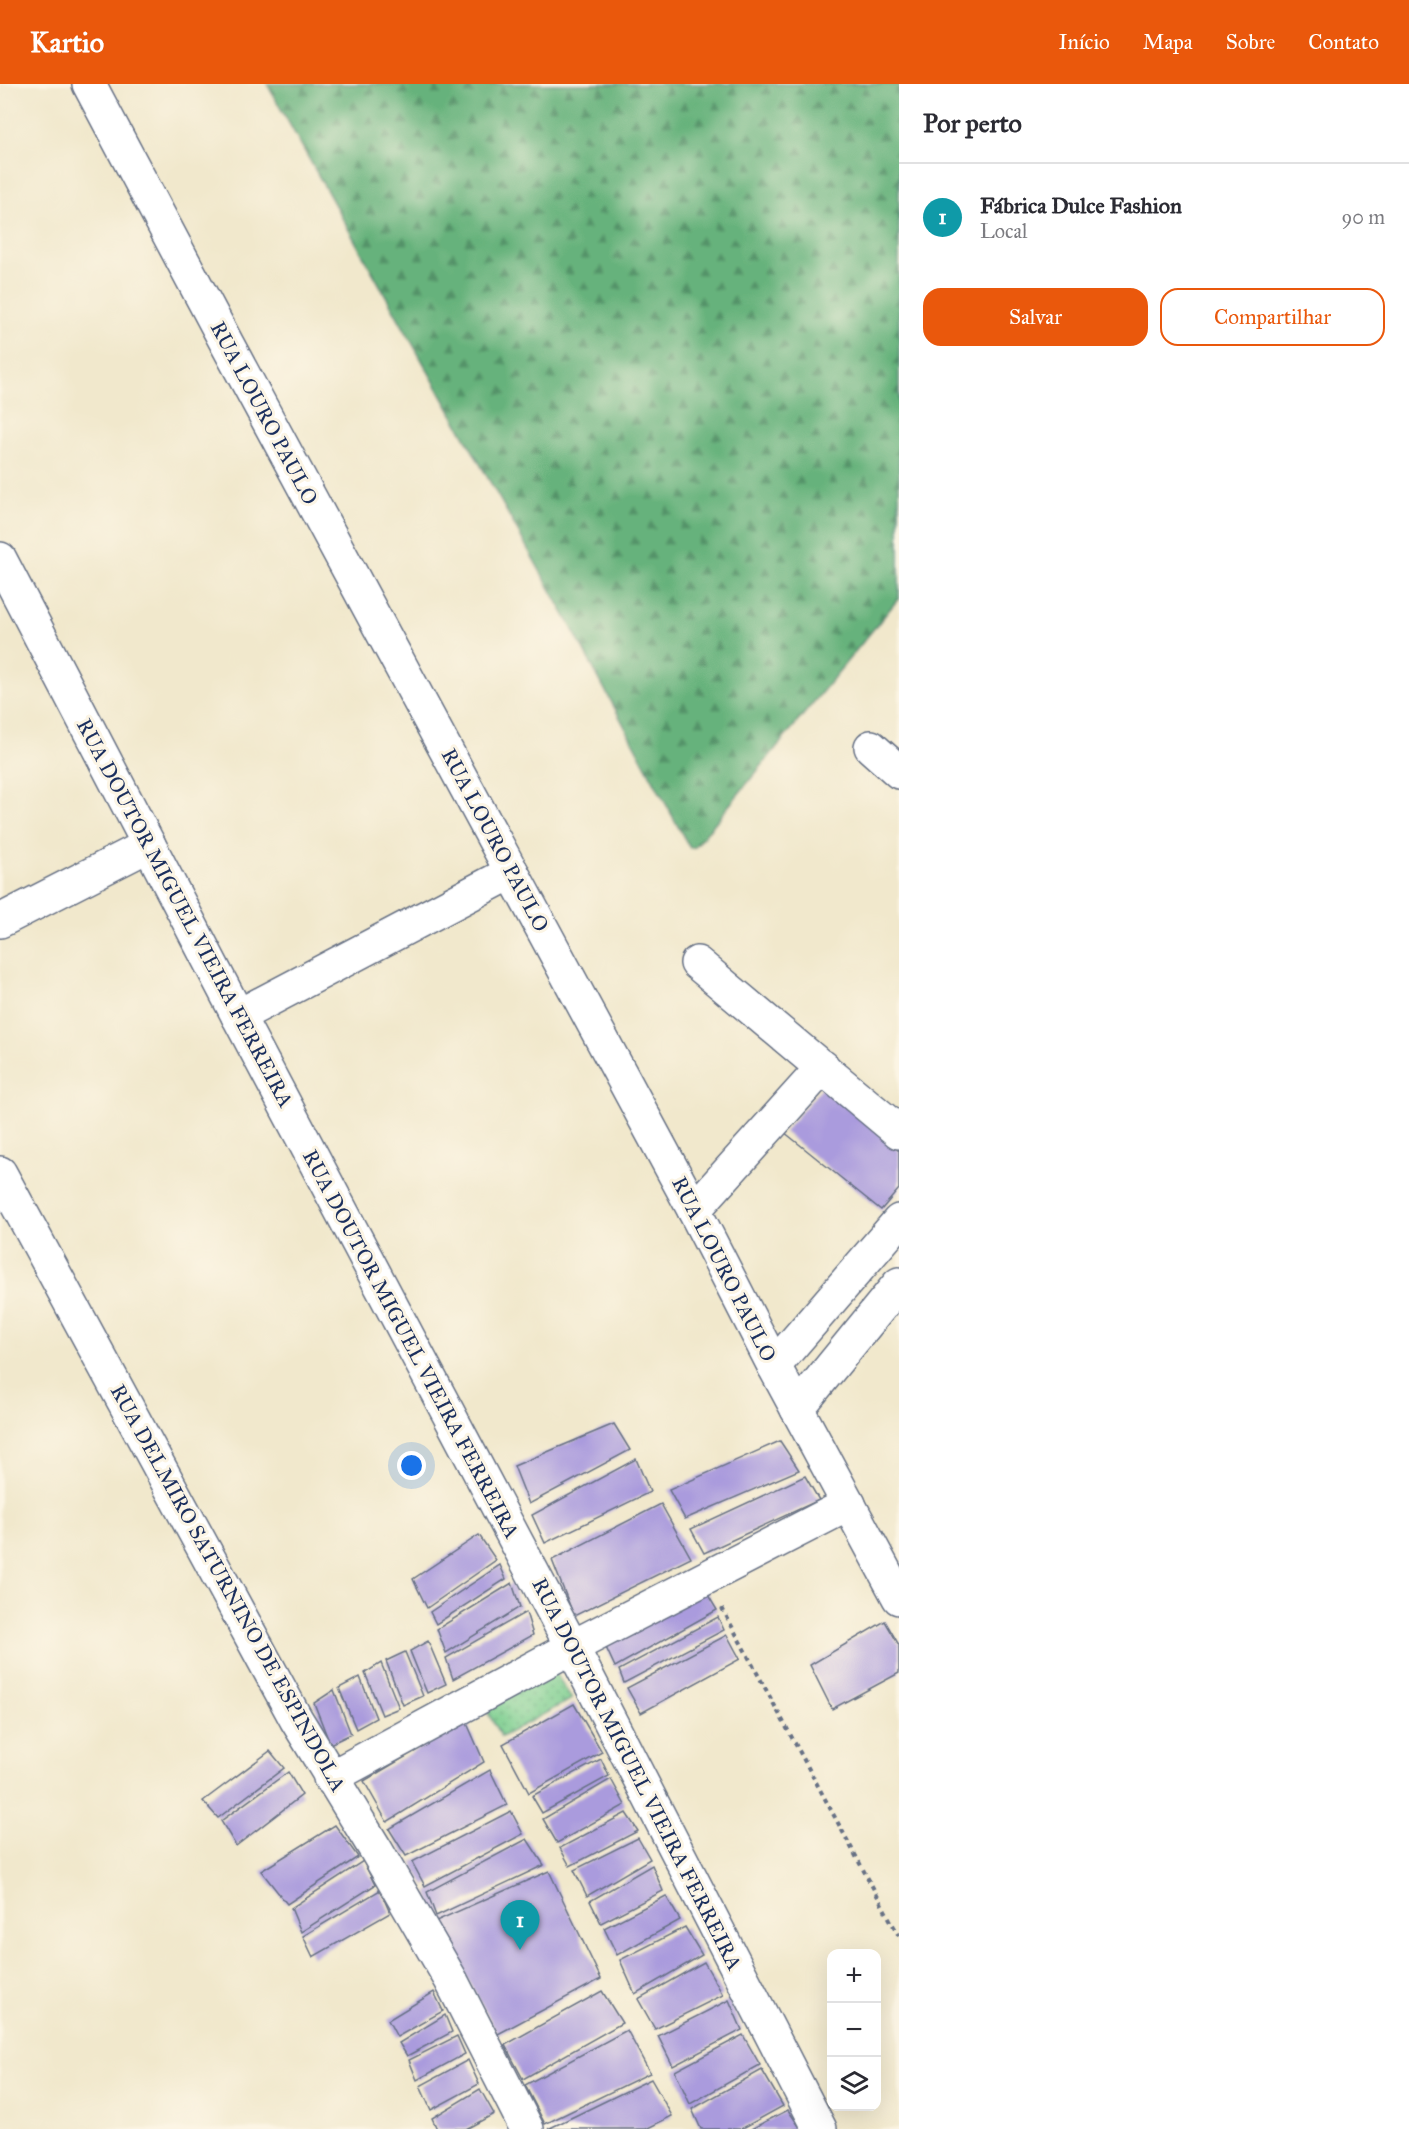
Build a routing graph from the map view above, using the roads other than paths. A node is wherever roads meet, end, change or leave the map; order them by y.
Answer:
1 (89, 84) edge
2 (0, 559) edge
3 (871, 747) dead end
4 (899, 772) edge
5 (149, 845) junction
6 (512, 872) junction
7 (0, 921) edge
8 (697, 963) dead end
9 (238, 1016) junction
10 (823, 1067) junction
11 (899, 1132) edge
12 (0, 1173) edge
13 (694, 1209) junction
14 (894, 1238) edge
15 (899, 1284) edge
16 (774, 1366) junction
17 (797, 1409) junction
18 (849, 1504) junction
19 (899, 1598) edge
20 (572, 1647) junction
21 (330, 1778) junction
22 (527, 2129) edge
23 (820, 2129) edge

1 - 6 street, RUA LOURO PAULO
2 - 5 street, RUA DOUTOR MIGUEL VIEIRA FERREIRA
3 - 4 street
5 - 7 street
5 - 9 street, RUA DOUTOR MIGUEL VIEIRA FERREIRA
6 - 9 street
6 - 13 street, RUA LOURO PAULO
8 - 10 street
9 - 20 street, RUA DOUTOR MIGUEL VIEIRA FERREIRA
10 - 11 street
10 - 13 street
12 - 21 street, RUA DELMIRO SATURNINO DE ESPINDOLA
13 - 16 street, RUA LOURO PAULO
14 - 16 street
15 - 17 street
16 - 17 street, RUA LOURO PAULO
17 - 18 street, RUA LOURO PAULO
18 - 19 street, RUA LOURO PAULO
18 - 20 street
20 - 21 street
20 - 23 street, RUA DOUTOR MIGUEL VIEIRA FERREIRA
21 - 22 street, RUA DELMIRO SATURNINO DE ESPINDOLA

